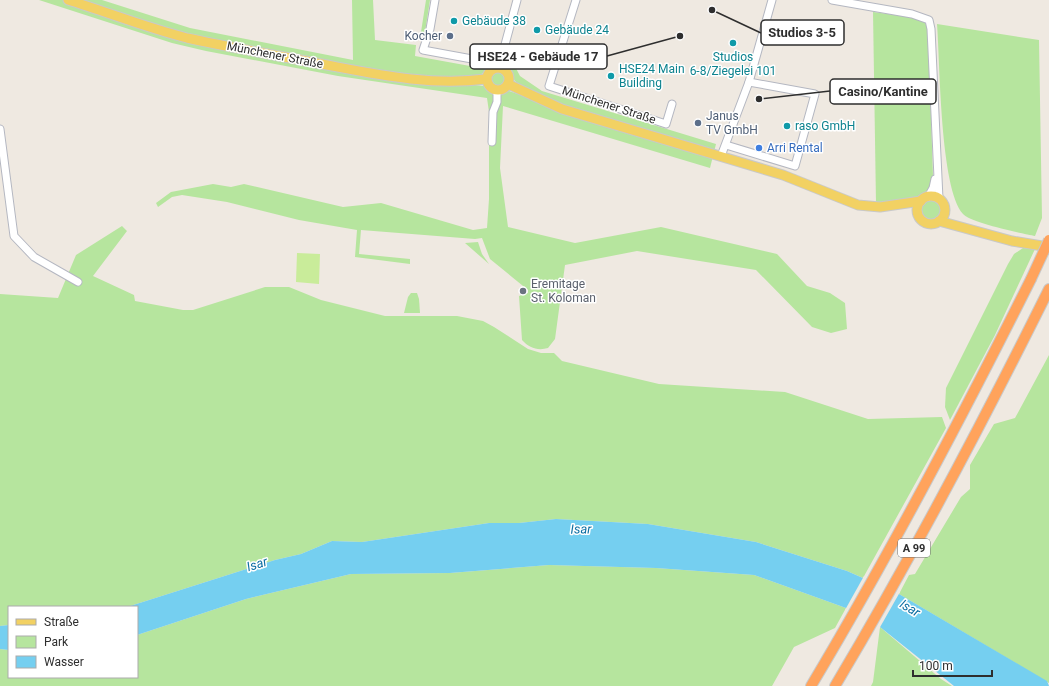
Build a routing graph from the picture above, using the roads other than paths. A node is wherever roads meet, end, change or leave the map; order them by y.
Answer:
1 (68, 0) edge
2 (435, 0) edge
3 (517, 0) edge
4 (576, 0) edge
5 (772, 0) edge
6 (832, 0) edge
7 (849, 1) edge
8 (472, 59) dead end
9 (499, 67) junction
10 (486, 79) junction
11 (749, 82) junction
12 (508, 84) junction
13 (497, 90) junction
14 (672, 104) dead end
15 (0, 130) edge
16 (492, 142) dead end
17 (726, 145) junction
18 (721, 156) junction
19 (936, 168) junction
20 (925, 199) junction
21 (939, 199) junction
22 (885, 207) junction
23 (945, 209) junction
24 (918, 215) junction
25 (939, 221) junction
26 (964, 227) junction
27 (1049, 240) edge
28 (1049, 247) edge
29 (78, 282) dead end
30 (1049, 289) edge
31 (811, 686) edge
32 (835, 686) edge

1 - 10 main road, Münchener Straße
2 - 8 street
3 - 9 street
4 - 14 street, Münchener Straße
5 - 11 street
6 - 7 street
7 - 19 street
9 - 10 main road
9 - 12 main road
10 - 13 main road
11 - 17 street
11 - 17 street
12 - 13 main road
12 - 18 main road, Münchener Straße
13 - 16 street
15 - 29 street
17 - 18 street
18 - 22 main road, Münchener Straße
19 - 20 street
19 - 21 street
20 - 21 main road
20 - 22 main road, Münchener Straße
20 - 24 main road
21 - 23 main road
22 - 24 main road, Münchener Straße
23 - 25 main road
23 - 26 main road
24 - 25 main road
25 - 26 main road
26 - 28 main road
27 - 31 highway, A 99, bridge
30 - 32 highway, A 99

